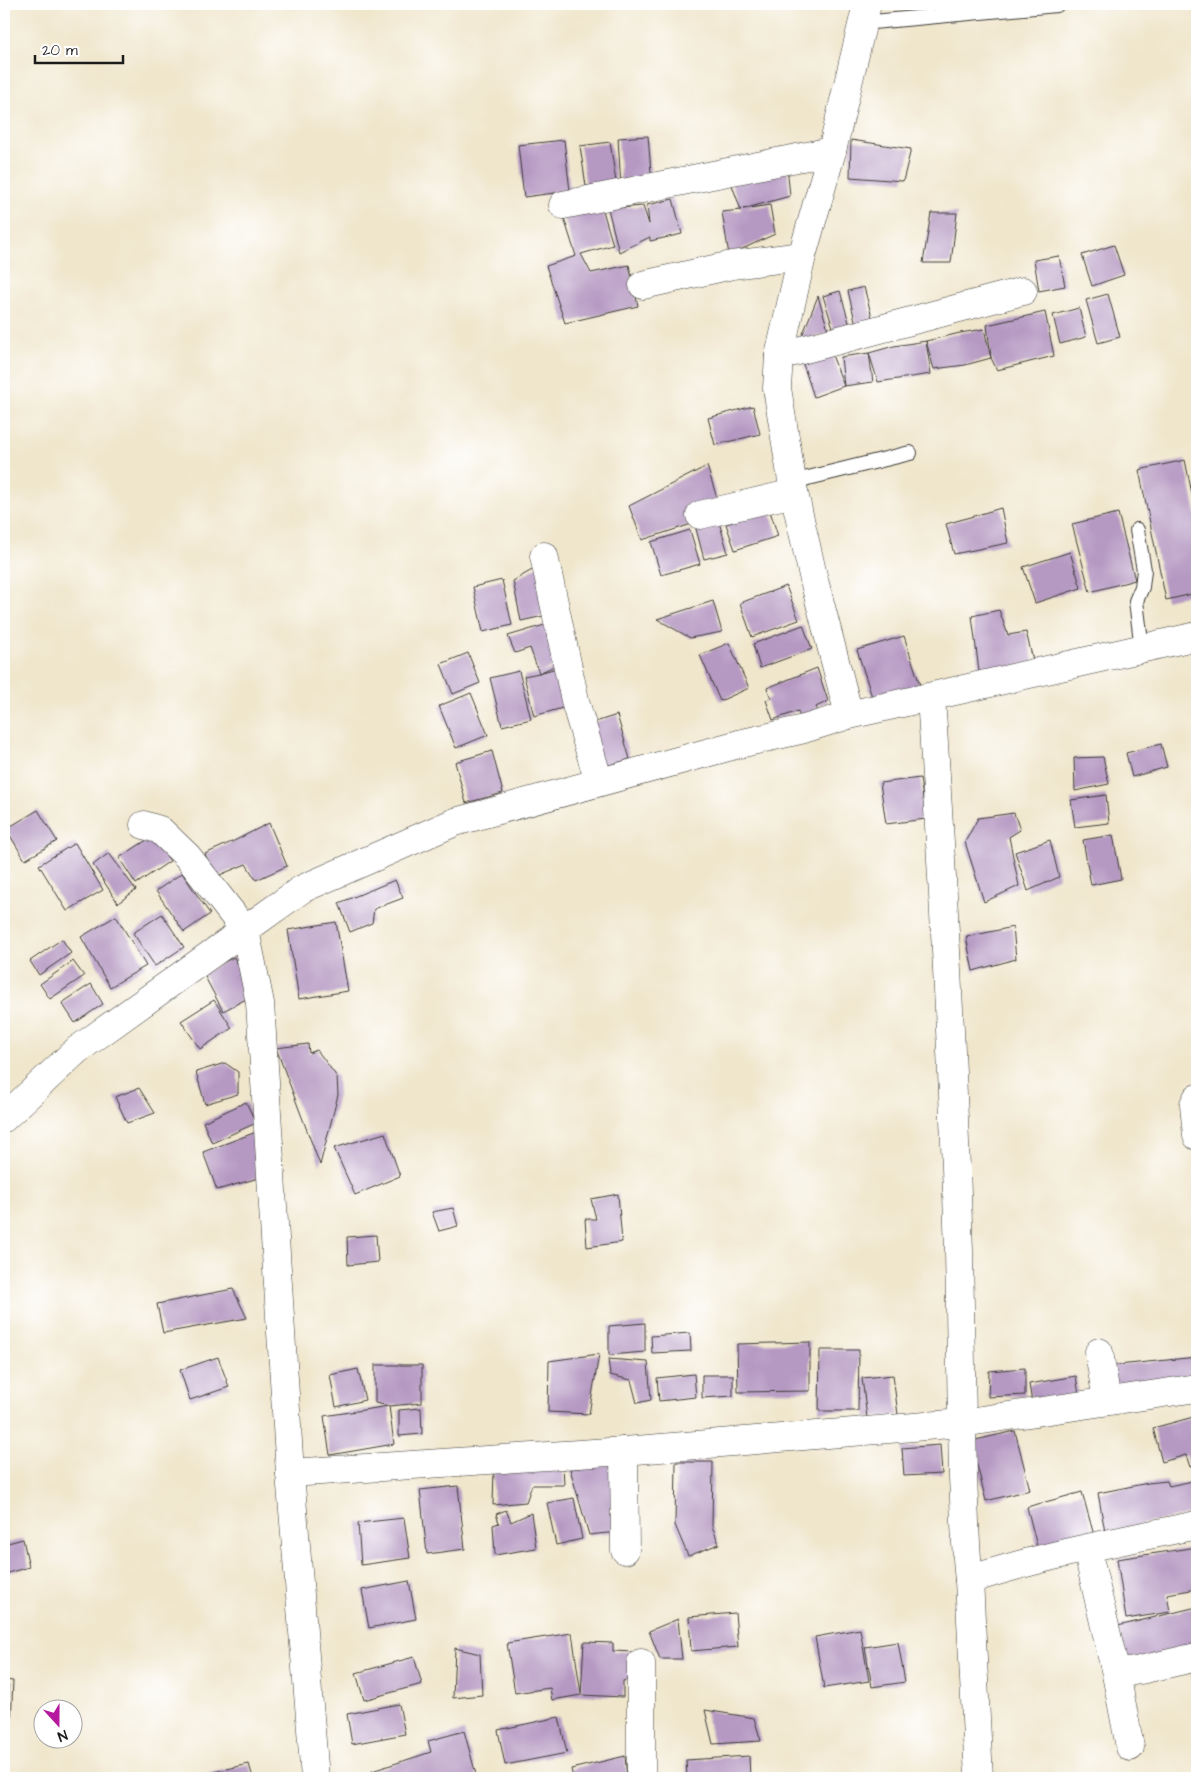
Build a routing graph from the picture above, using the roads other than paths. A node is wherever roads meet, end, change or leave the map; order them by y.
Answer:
1 (1057, 5) dead end
2 (864, 14) edge
3 (832, 151) junction
4 (563, 205) dead end
5 (802, 256) junction
6 (643, 285) dead end
7 (1023, 291) dead end
8 (779, 356) junction
9 (910, 453) dead end
10 (793, 488) junction
11 (700, 515) dead end
12 (1137, 530) dead end
13 (544, 556) dead end
14 (1197, 636) edge
15 (1142, 649) junction
16 (931, 696) junction
17 (848, 715) junction
18 (599, 782) junction
19 (144, 825) dead end
20 (246, 930) junction
21 (1197, 1098) edge
22 (4, 1118) edge
23 (1197, 1136) edge
24 (1099, 1352) dead end
25 (1197, 1388) edge
26 (1107, 1401) junction
27 (962, 1423) junction
28 (624, 1451) junction
29 (290, 1473) junction
30 (1197, 1525) edge
31 (1086, 1549) junction
32 (625, 1550) dead end
33 (969, 1580) junction
34 (1197, 1657) edge
35 (641, 1663) dead end
36 (1116, 1674) junction
37 (1130, 1747) dead end
38 (315, 1778) edge
39 (640, 1778) edge
40 (979, 1778) edge

1 - 2 lane
2 - 3 street
3 - 4 street
3 - 5 street
5 - 6 street
5 - 8 street
7 - 8 street
8 - 10 street
9 - 10 lane
10 - 11 street
10 - 17 street
12 - 15 lane
13 - 18 street
14 - 15 street
15 - 16 street
16 - 17 street
16 - 27 street
17 - 18 street
18 - 20 street
19 - 20 street
20 - 22 street
20 - 29 street
21 - 23 street
24 - 26 street
25 - 26 street
26 - 27 street
27 - 28 street
27 - 33 street
28 - 29 street
28 - 32 street
29 - 38 street
30 - 31 street
31 - 33 street
31 - 36 street
33 - 40 street
34 - 36 street
35 - 39 street
36 - 37 street

